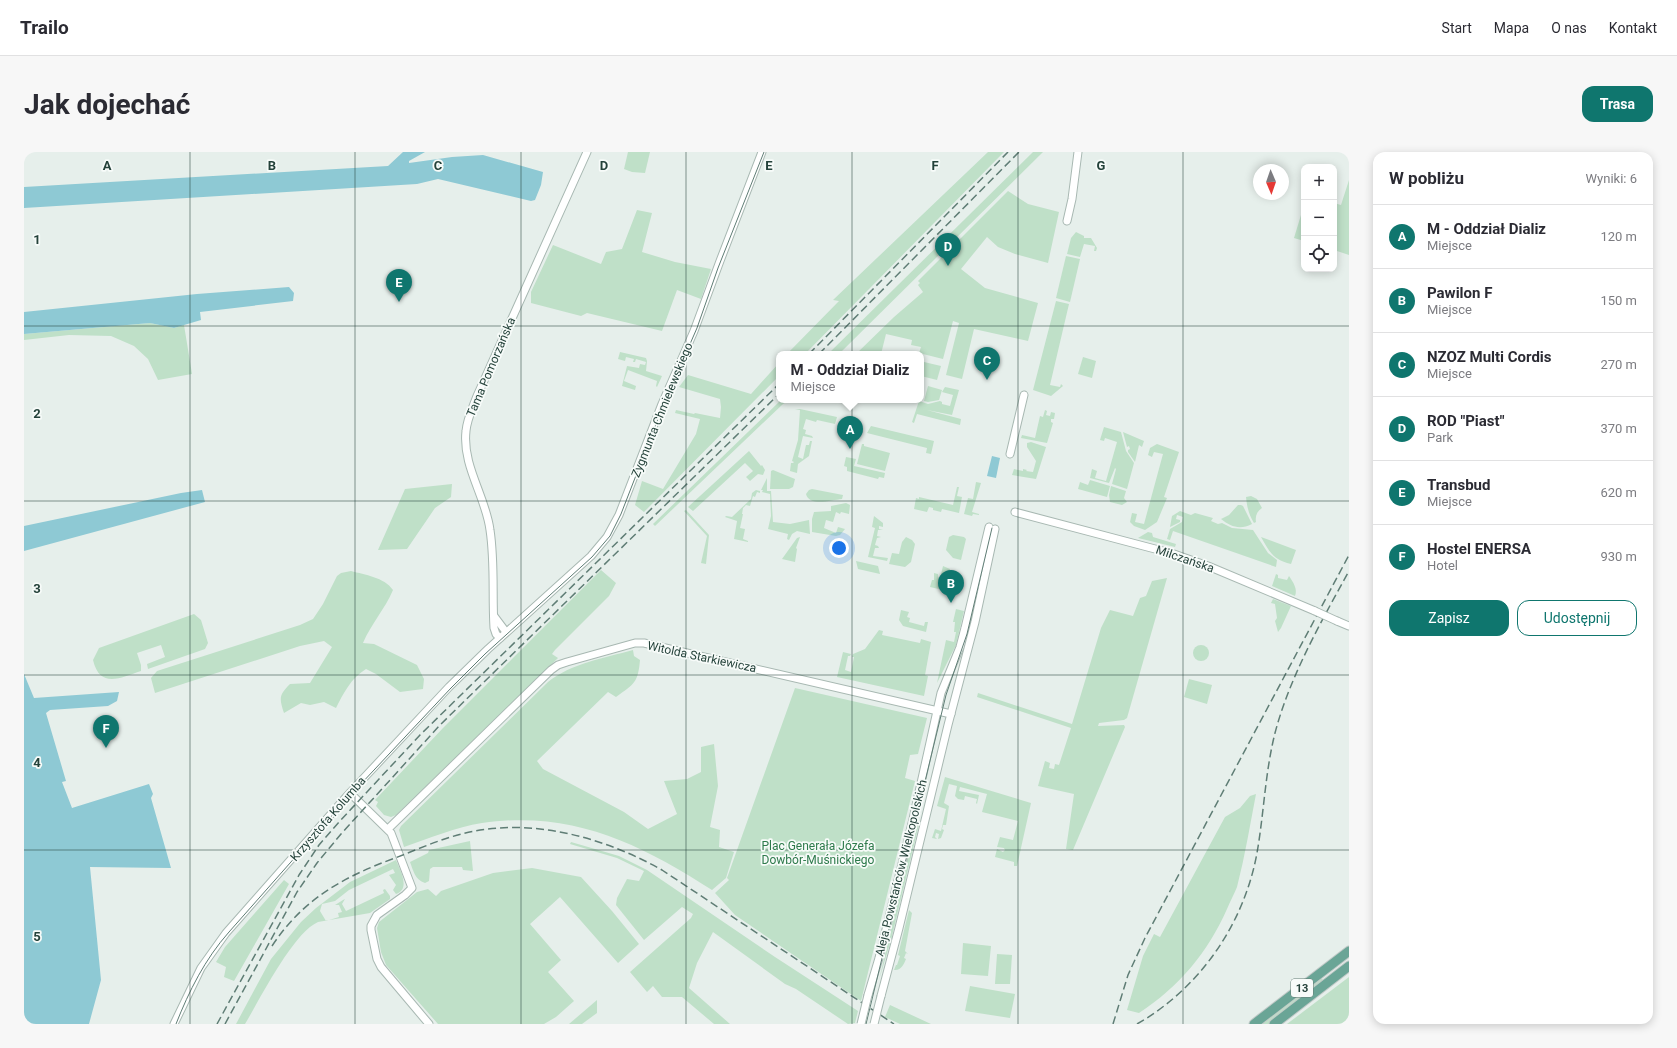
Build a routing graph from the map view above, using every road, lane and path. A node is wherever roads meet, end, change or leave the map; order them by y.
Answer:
1 (586, 152) edge
2 (762, 152) edge
3 (1078, 152) edge
4 (1067, 221) dead end
5 (1024, 395) dead end
6 (1010, 454) dead end
7 (1015, 512) dead end
8 (494, 616) junction
9 (1349, 626) edge
10 (506, 632) junction
11 (500, 638) junction
12 (937, 710) junction
13 (951, 714) junction
14 (350, 793) junction
15 (388, 829) junction
16 (1349, 951) edge
17 (1349, 966) edge
18 (174, 1024) edge
19 (429, 1024) edge
20 (861, 1024) edge
21 (874, 1024) edge
22 (1254, 1024) edge
23 (1274, 1024) edge

1 - 8 street, Tama Pomorzańska
2 - 10 street, Zygmunta Chmielewskiego
3 - 4 street
5 - 6 street
7 - 9 street, Milczańska, bridge
8 - 10 street
8 - 11 street, Tama Pomorzańska
10 - 11 street, Krzysztofa Kolumba
11 - 14 street, Krzysztofa Kolumba
12 - 13 street
12 - 13 street, Aleja Powstańców Wielkopolskich
12 - 15 street, Witolda Starkiewicza
12 - 20 street, Aleja Powstańców Wielkopolskich, bridge
13 - 21 street, Aleja Powstańców Wielkopolskich, bridge
14 - 15 street
14 - 18 street, Krzysztofa Kolumba
15 - 19 street
16 - 22 main road, 13
17 - 23 main road, 13

